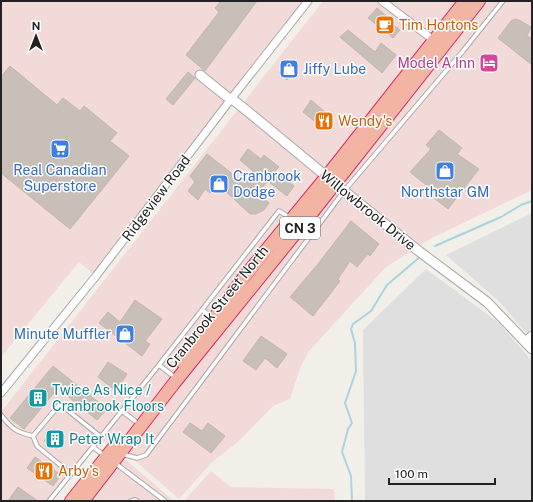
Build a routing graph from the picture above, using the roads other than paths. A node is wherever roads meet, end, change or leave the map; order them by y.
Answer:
1 (308, 1) edge
2 (382, 1) edge
3 (465, 1) edge
4 (479, 1) edge
5 (503, 1) edge
6 (438, 44) junction
7 (200, 74) dead end
8 (230, 99) junction
9 (335, 184) junction
10 (292, 219) junction
11 (202, 310) junction
12 (214, 318) junction
13 (528, 338) edge
14 (532, 349) edge
15 (159, 365) junction
16 (172, 375) junction
17 (1, 393) edge
18 (122, 411) junction
19 (1, 415) edge
20 (135, 421) junction
21 (33, 436) junction
22 (101, 438) junction
23 (93, 447) junction
24 (113, 457) junction
25 (71, 474) junction
26 (50, 501) edge
27 (71, 501) edge
28 (83, 501) edge
29 (131, 501) edge
30 (137, 501) edge
31 (165, 501) edge

1 - 8 street, Ridgeview Road
2 - 6 street
3 - 6 highway, Cranbrook Street North / CN 3
4 - 6 highway, Cranbrook Street North / CN 3
5 - 9 lane
6 - 9 highway, Cranbrook Street North / CN 3
7 - 8 street, Willowbrook Drive
8 - 9 street, Willowbrook Drive
8 - 17 street, Ridgeview Road
9 - 10 highway, Cranbrook Street North / CN 3
9 - 13 street, Willowbrook Drive
9 - 24 highway, Cranbrook Street North / CN 3
9 - 24 lane
10 - 11 lane
10 - 12 highway, Cranbrook Street North / CN 3
11 - 12 lane
11 - 15 lane
12 - 16 highway, Cranbrook Street North / CN 3
13 - 14 street, Willowbrook Drive
15 - 16 lane
15 - 18 lane
16 - 20 highway, Cranbrook Street North / CN 3
18 - 20 lane
18 - 22 lane
19 - 21 lane
20 - 24 highway, Cranbrook Street North / CN 3
21 - 22 lane
21 - 25 lane
22 - 23 lane
23 - 24 lane
23 - 25 lane
24 - 27 highway, Cranbrook Street North / CN 3
24 - 28 highway, Cranbrook Street North / CN 3
24 - 31 lane
25 - 26 lane
29 - 30 lane

